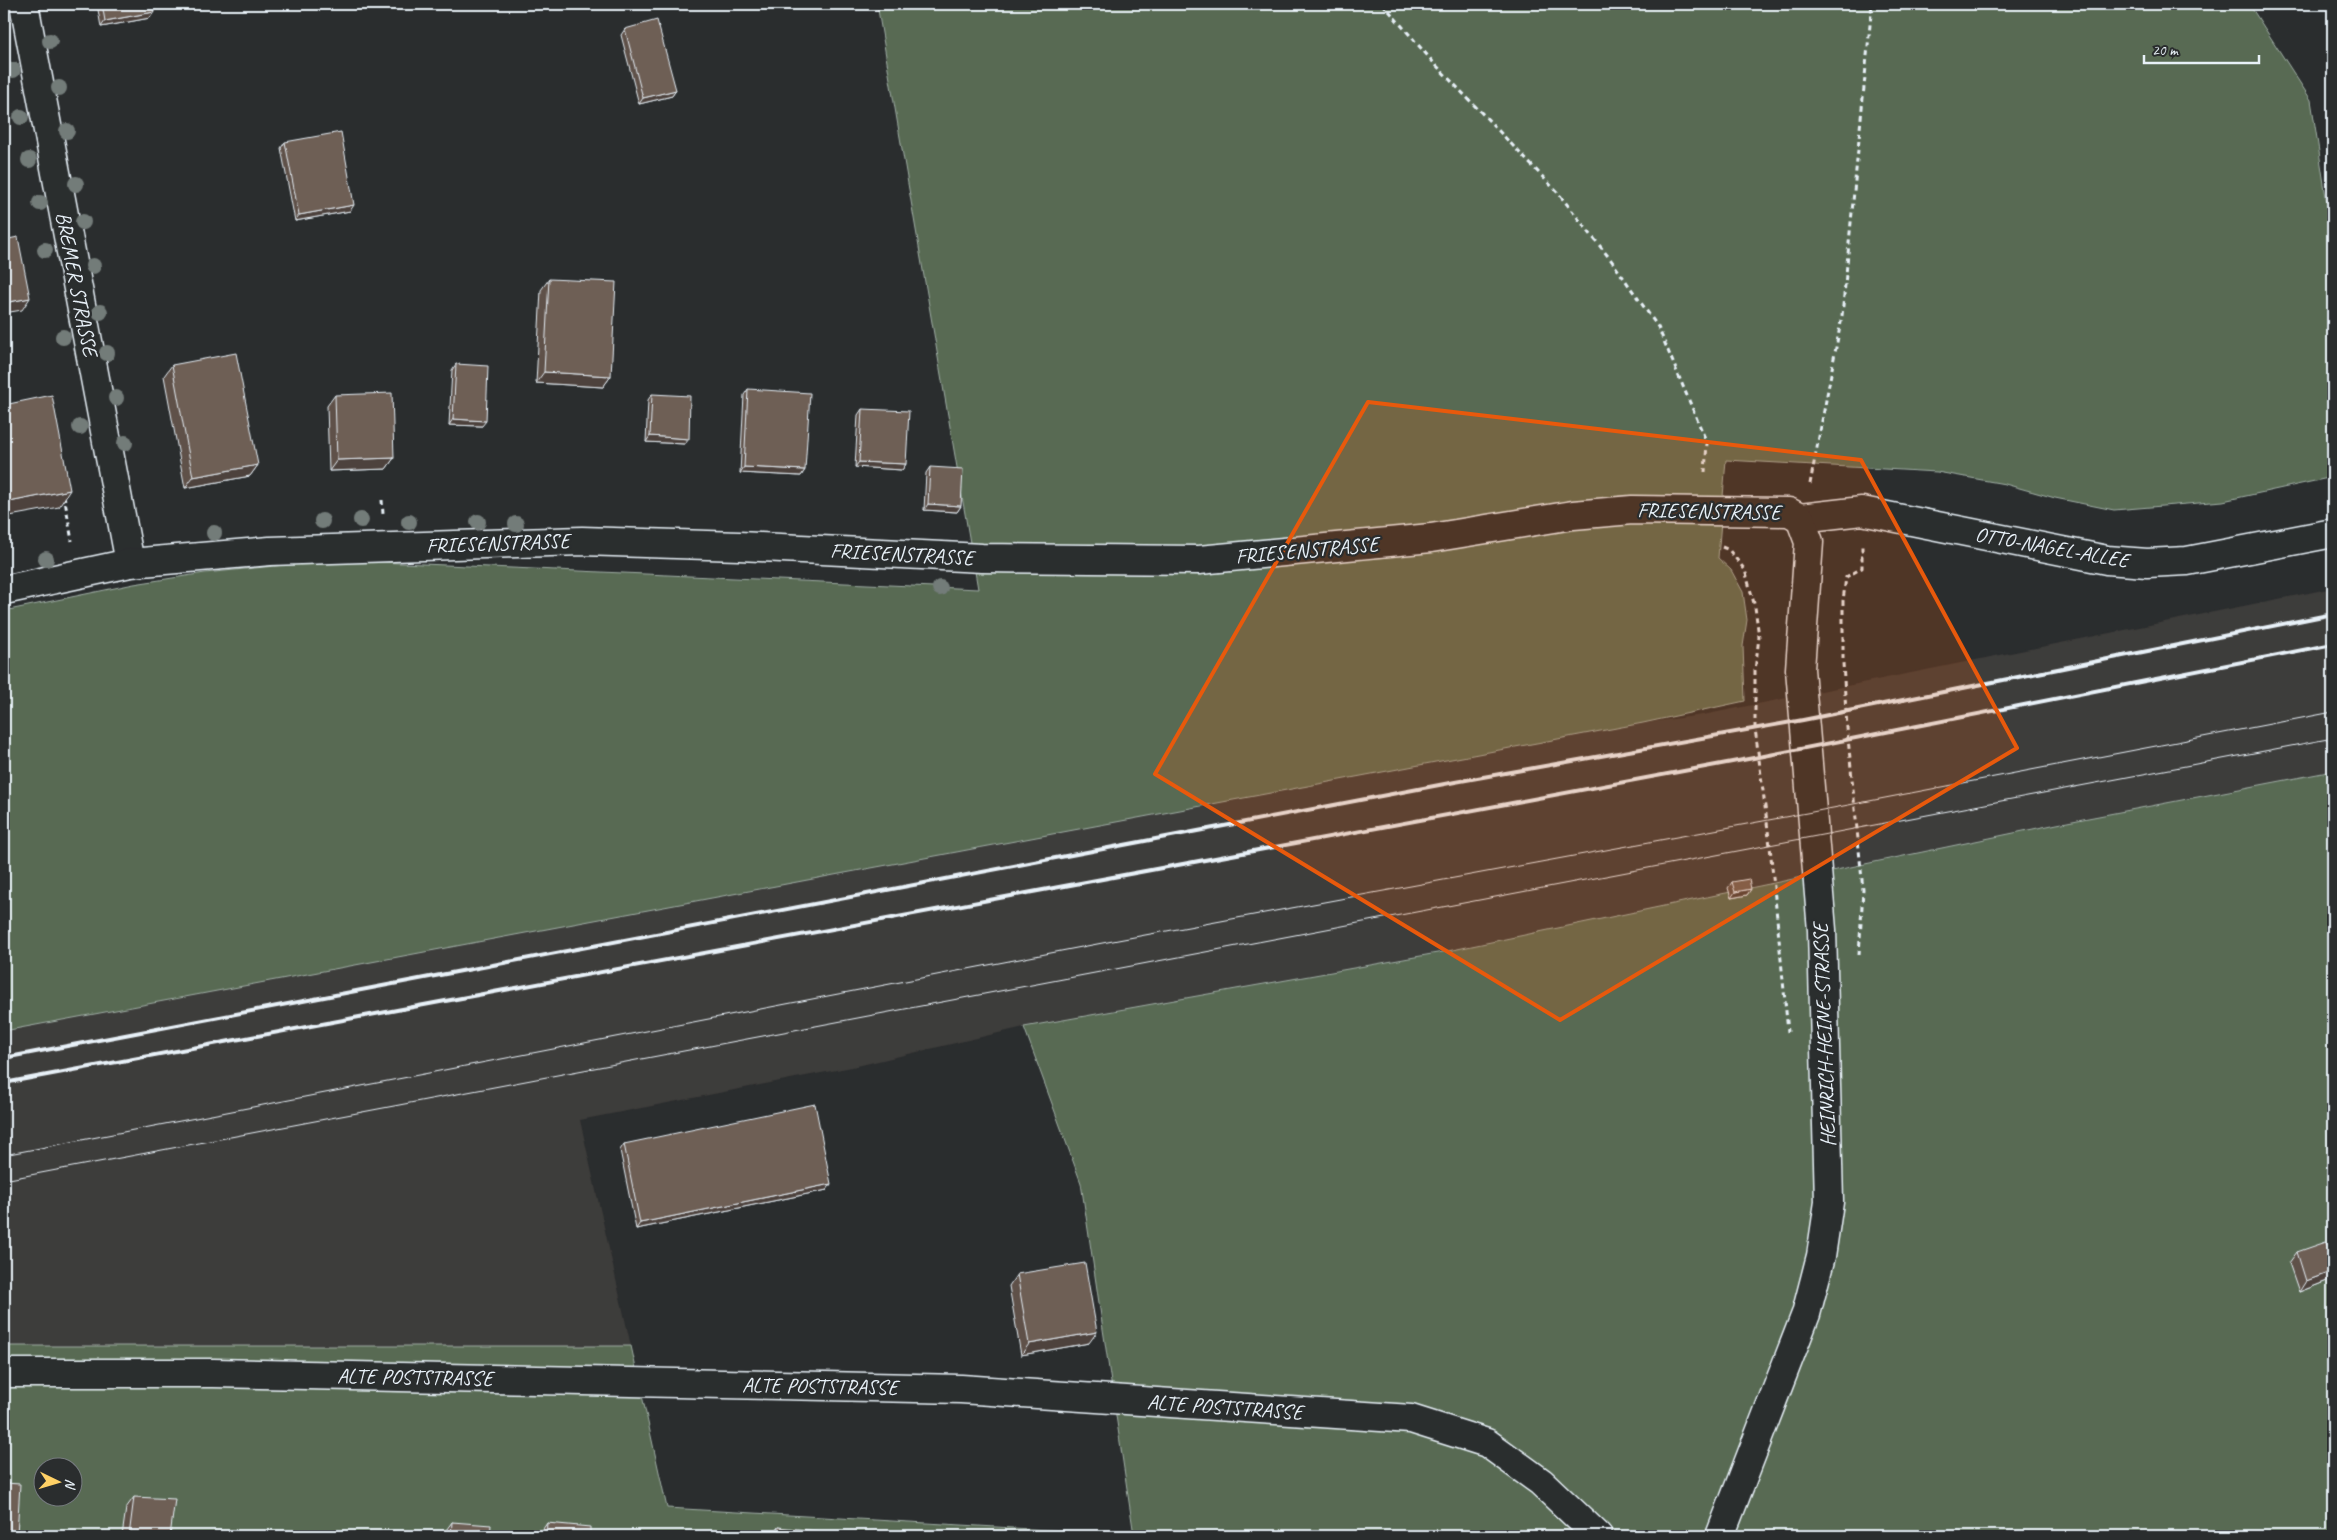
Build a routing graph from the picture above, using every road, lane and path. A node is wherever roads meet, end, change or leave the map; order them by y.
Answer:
1 (24, 4) edge
2 (1383, 4) edge
3 (1872, 4) edge
4 (1705, 472) dead end
5 (1813, 475) dead end
6 (62, 488) edge
7 (1702, 511) junction
8 (1800, 518) junction
9 (2333, 533) edge
10 (72, 541) dead end
11 (130, 563) junction
12 (4, 590) edge
13 (1789, 1039) dead end
14 (4, 1373) edge
15 (1598, 1536) edge
16 (1720, 1536) edge

1 - 11 street, BREMER STRASSE
2 - 4 path
3 - 5 path
6 - 10 path
7 - 8 street, FRIESENSTRASSE
7 - 11 street, FRIESENSTRASSE
7 - 13 path
8 - 9 street, OTTO-NAGEL-ALLEE
8 - 16 street, HEINRICH-HEINE-STRASSE
11 - 12 street, FRIESENSTRASSE
14 - 15 street, ALTE POSTSTRASSE

